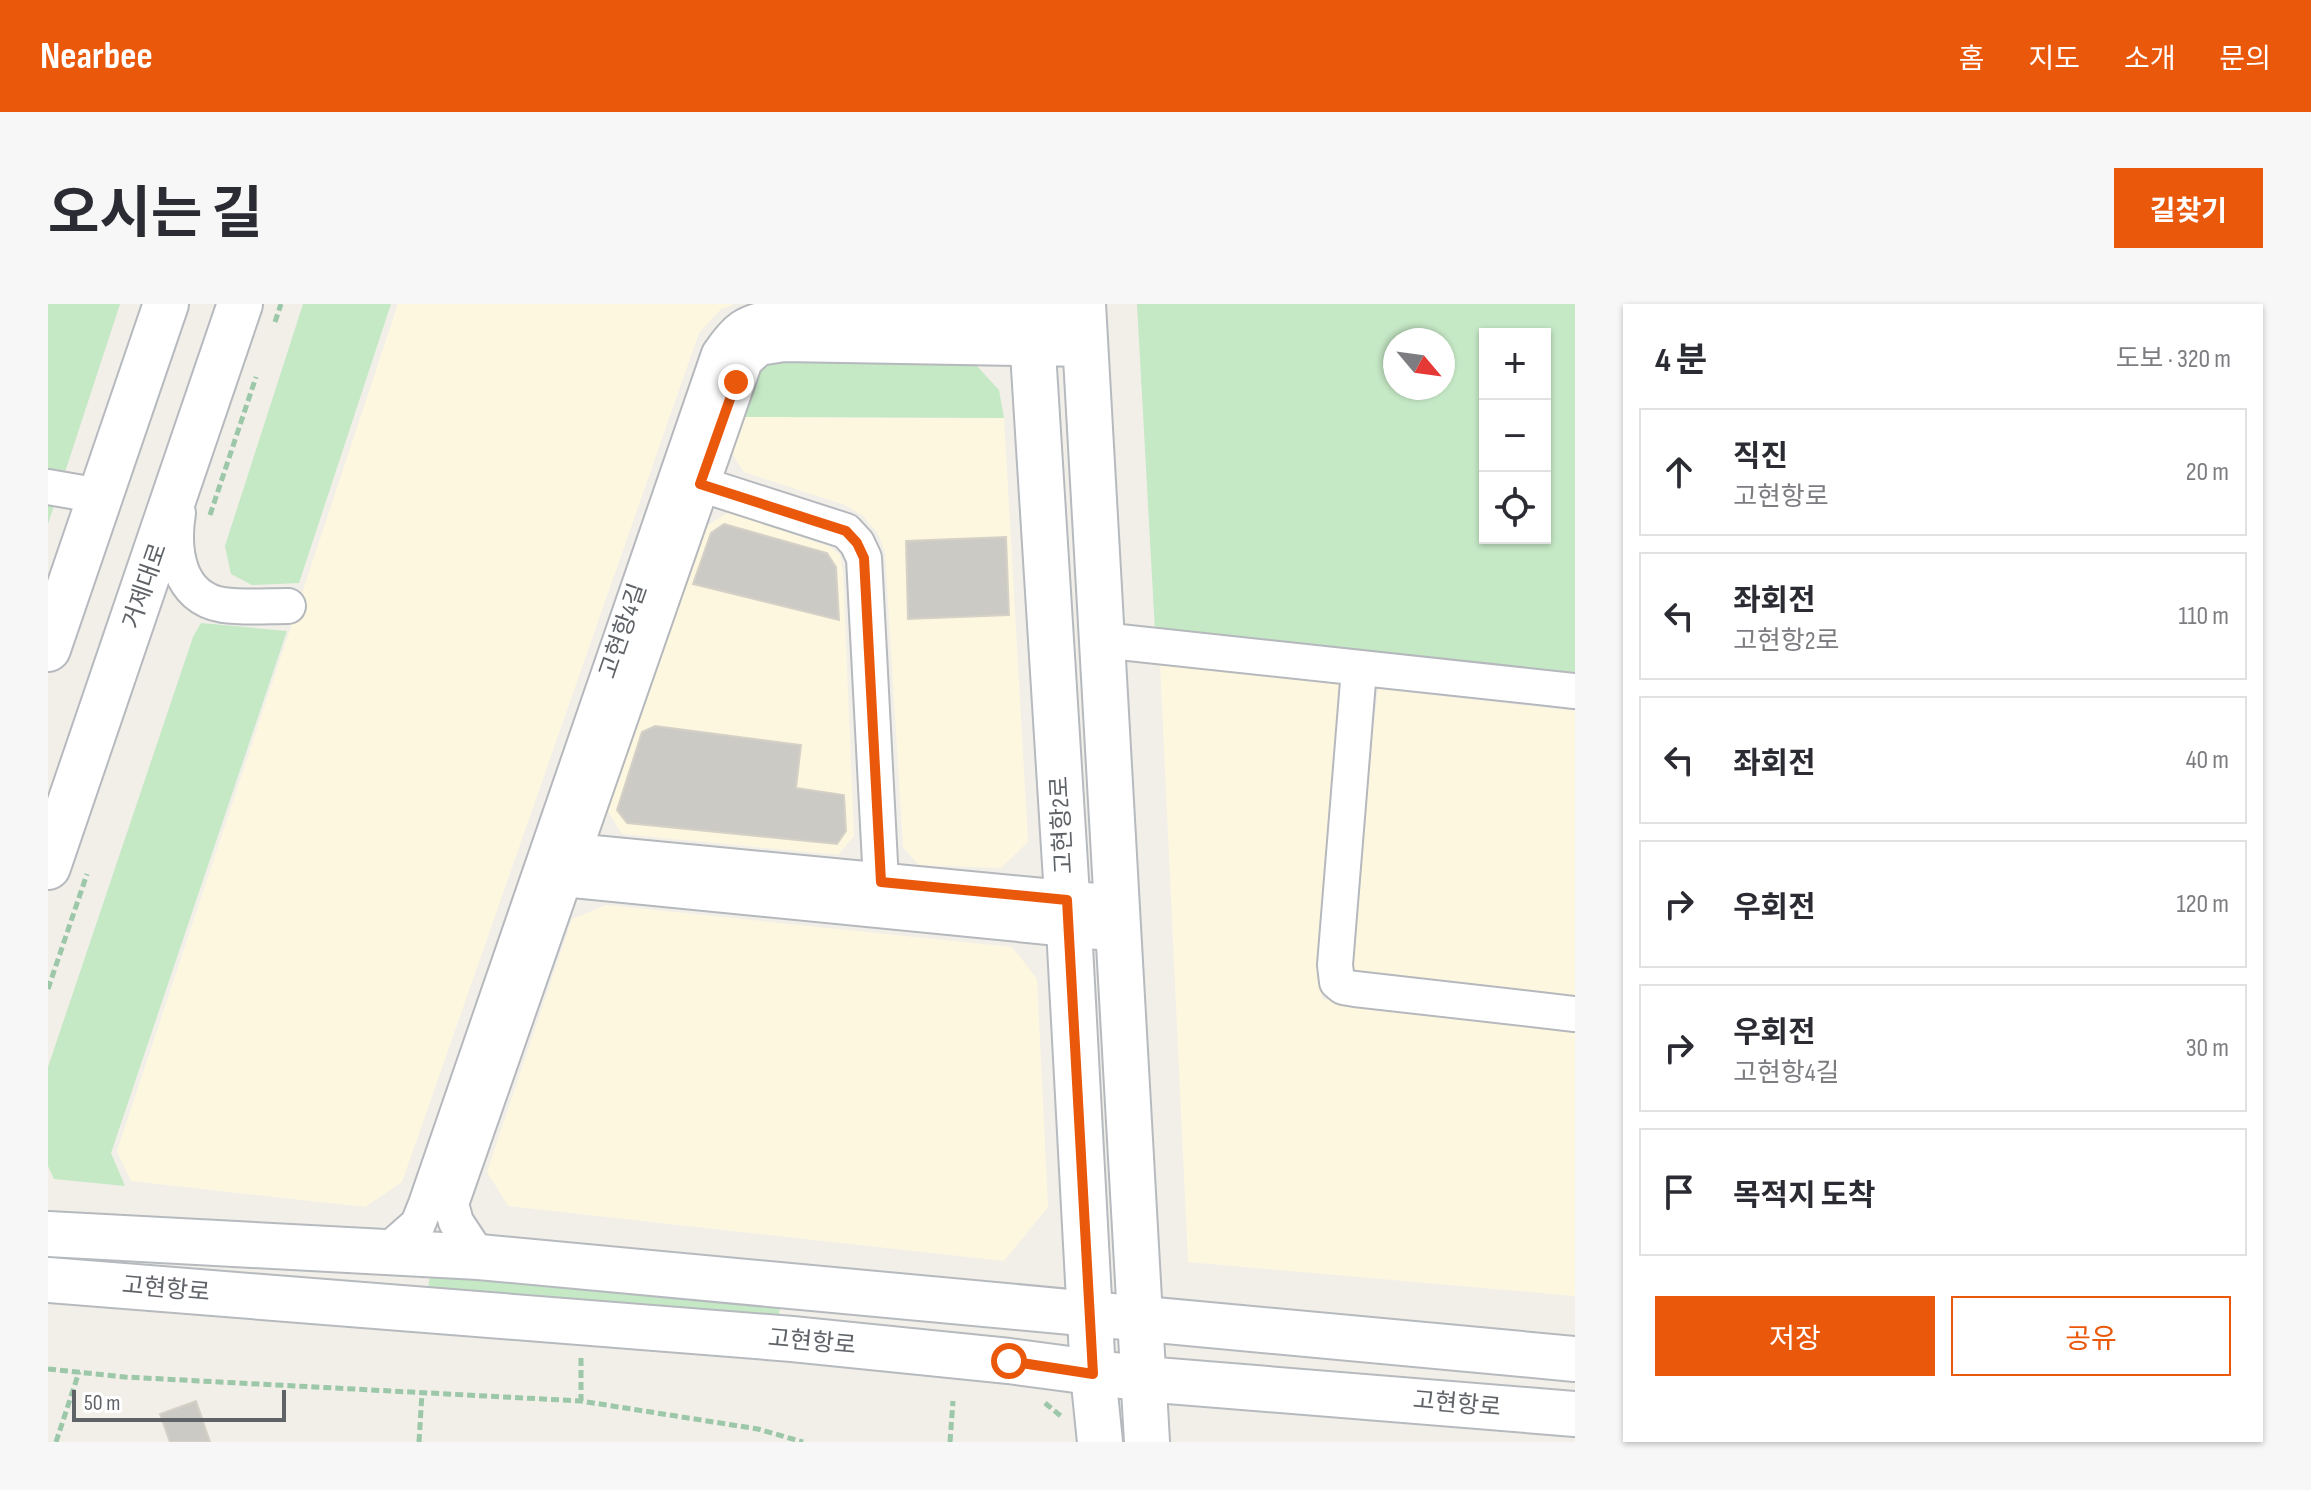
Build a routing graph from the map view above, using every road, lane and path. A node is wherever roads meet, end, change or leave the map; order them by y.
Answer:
1 (166, 304) edge
2 (240, 304) edge
3 (281, 304) edge
4 (1032, 323) edge
5 (1084, 323) edge
6 (271, 334) dead end
7 (261, 365) dead end
8 (187, 462) junction
9 (700, 484) junction
10 (48, 487) edge
11 (100, 496) junction
12 (209, 516) dead end
13 (288, 606) dead end
14 (1101, 640) junction
15 (48, 649) edge
16 (1359, 669) junction
17 (1575, 691) edge
18 (557, 864) junction
19 (48, 867) edge
20 (881, 882) junction
21 (1068, 914) junction
22 (1118, 918) junction
23 (1575, 1014) edge
24 (58, 1231) edge
25 (384, 1254) junction
26 (479, 1257) junction
27 (53, 1281) edge
28 (1090, 1314) junction
29 (1140, 1319) junction
30 (792, 1339) junction
31 (581, 1352) dead end
32 (1575, 1359) edge
33 (48, 1369) edge
34 (79, 1372) junction
35 (1093, 1374) junction
36 (1144, 1379) junction
37 (422, 1393) junction
38 (581, 1401) junction
39 (953, 1401) dead end
40 (1575, 1414) edge
41 (783, 1439) edge
42 (56, 1442) edge
43 (419, 1442) edge
44 (803, 1442) edge
45 (950, 1442) edge
46 (1099, 1442) edge
47 (1147, 1442) edge

1 - 11 street
2 - 8 street, 거제대로
3 - 6 path
4 - 5 street, 고현항4길
4 - 9 street, 고현항4길
4 - 18 street, 고현항4길
4 - 21 street, 고현항2로
5 - 14 street, 고현항2로
7 - 12 path
8 - 13 street
8 - 19 street, 거제대로
9 - 18 street, 고현항4길
9 - 20 street
10 - 11 street
11 - 15 street
14 - 16 street
14 - 22 street, 고현항2로
16 - 17 street
16 - 23 street
18 - 20 street
18 - 21 street
18 - 25 street, 고현항4길
18 - 26 street, 고현항4길
20 - 21 street
21 - 22 street
21 - 28 street, 고현항2로
22 - 29 street, 고현항2로
24 - 25 street, 고현항로
25 - 26 street, 고현항로
26 - 28 street, 고현항로
27 - 30 street, 고현항로
28 - 29 street, 고현항로
28 - 35 street, 고현항2로
29 - 32 street, 고현항로
29 - 36 street, 고현항2로
30 - 35 street, 고현항로
30 - 46 street
31 - 38 path
33 - 34 path
34 - 37 path
34 - 42 path
35 - 36 street, 고현항로
35 - 46 street, 고현항2로
36 - 40 street, 고현항로
36 - 47 street, 고현항2로
37 - 38 path
37 - 43 path
38 - 41 path
39 - 45 path
41 - 44 path

